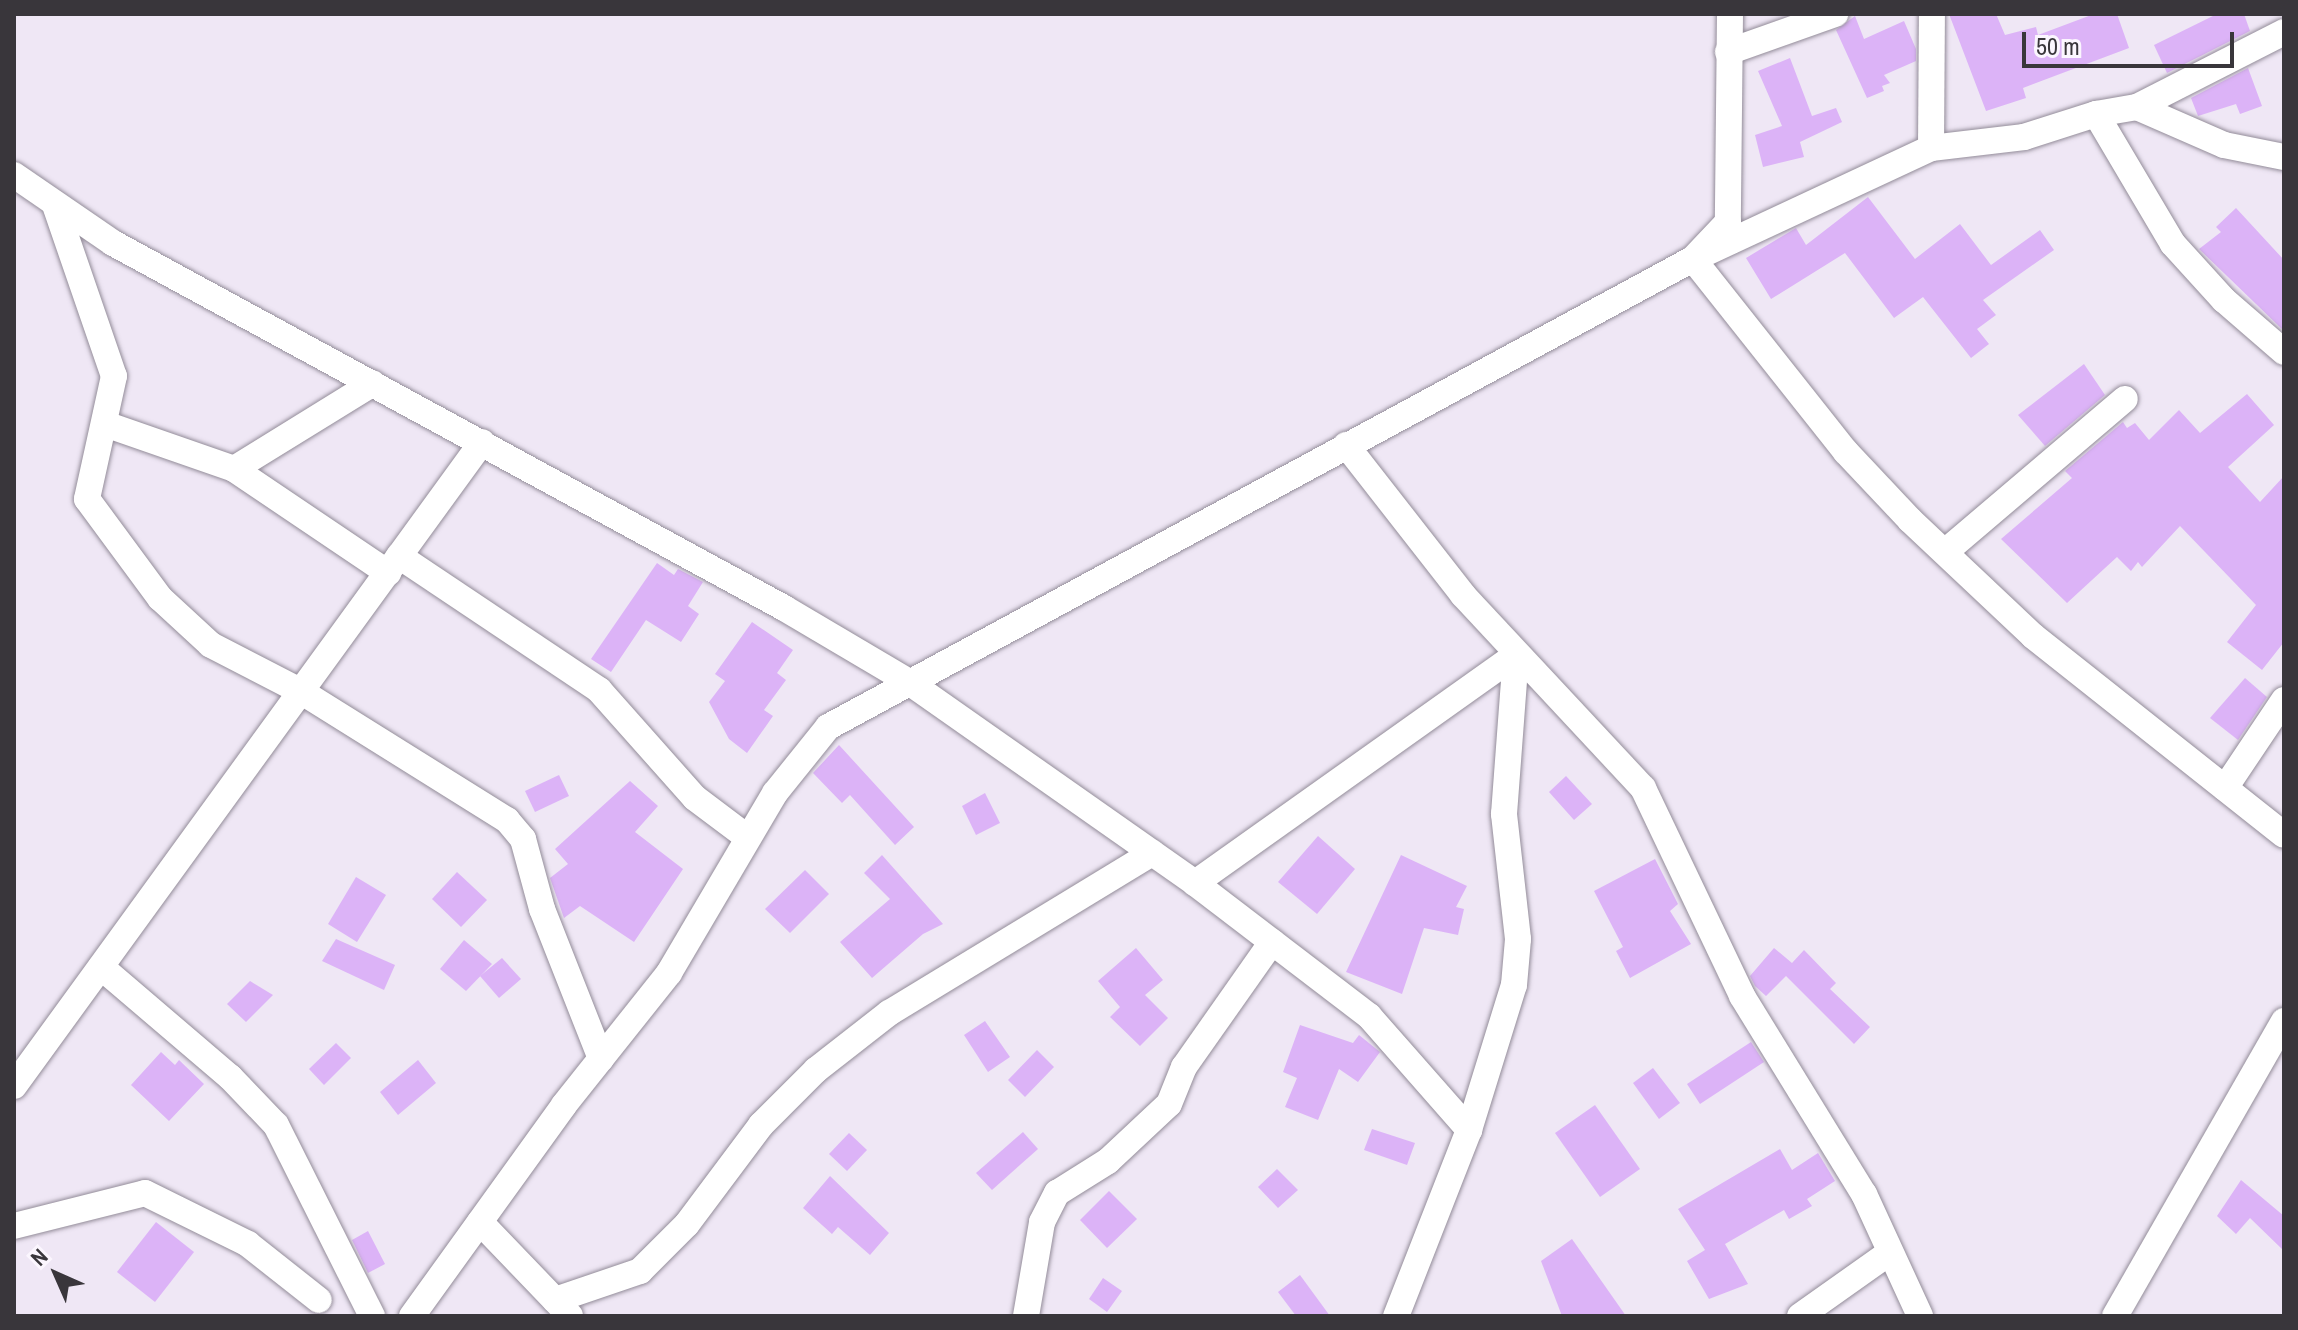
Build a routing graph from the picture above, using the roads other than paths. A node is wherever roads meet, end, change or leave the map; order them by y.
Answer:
1 (1730, 14) edge
2 (1835, 14) edge
3 (1932, 14) edge
4 (2284, 32) edge
5 (1728, 52) junction
6 (2137, 107) junction
7 (2096, 114) junction
8 (1931, 148) junction
9 (2284, 157) edge
10 (14, 175) edge
11 (55, 205) junction
12 (1693, 259) junction
13 (2284, 352) edge
14 (373, 383) junction
15 (2125, 399) dead end
16 (105, 424) junction
17 (482, 442) junction
18 (1346, 445) junction
19 (234, 469) junction
20 (1945, 552) junction
21 (394, 565) junction
22 (1516, 655) junction
23 (909, 682) junction
24 (302, 692) junction
25 (2284, 700) edge
26 (2225, 788) junction
27 (2284, 835) edge
28 (748, 838) junction
29 (1152, 853) junction
30 (1195, 883) junction
31 (1272, 942) junction
32 (101, 967) junction
33 (2284, 1021) edge
34 (601, 1059) junction
35 (14, 1086) edge
36 (1469, 1130) junction
37 (480, 1222) junction
38 (14, 1226) edge
39 (1889, 1253) junction
40 (359, 1288) junction
41 (314, 1308) edge
42 (563, 1308) edge
43 (372, 1316) edge
44 (412, 1316) edge
45 (1026, 1316) edge
46 (1396, 1316) edge
47 (1800, 1316) edge
48 (1920, 1316) edge
49 (2115, 1316) edge

1 - 5 street
2 - 5 street
3 - 8 street
4 - 6 street
5 - 12 street
6 - 7 street
6 - 9 street
7 - 8 street
7 - 13 street
8 - 12 street
10 - 11 street
11 - 14 street
11 - 16 street
12 - 18 street
12 - 20 street
14 - 17 street
14 - 19 street
15 - 20 street
16 - 19 street
16 - 24 street
17 - 21 street
17 - 23 street
18 - 22 street
18 - 23 street
19 - 21 street
20 - 26 street
21 - 24 street
21 - 28 street
22 - 30 street
22 - 36 street
22 - 39 street
23 - 28 street
23 - 29 street
24 - 32 street
24 - 34 street
25 - 26 street
26 - 27 street
28 - 34 street
29 - 30 street
29 - 42 street
30 - 31 street
31 - 36 street
31 - 45 street
32 - 35 street
32 - 40 street
33 - 49 street
34 - 37 street
36 - 46 street
37 - 42 street
37 - 44 street
38 - 41 street
39 - 47 street
39 - 48 street
40 - 41 street
40 - 43 street

